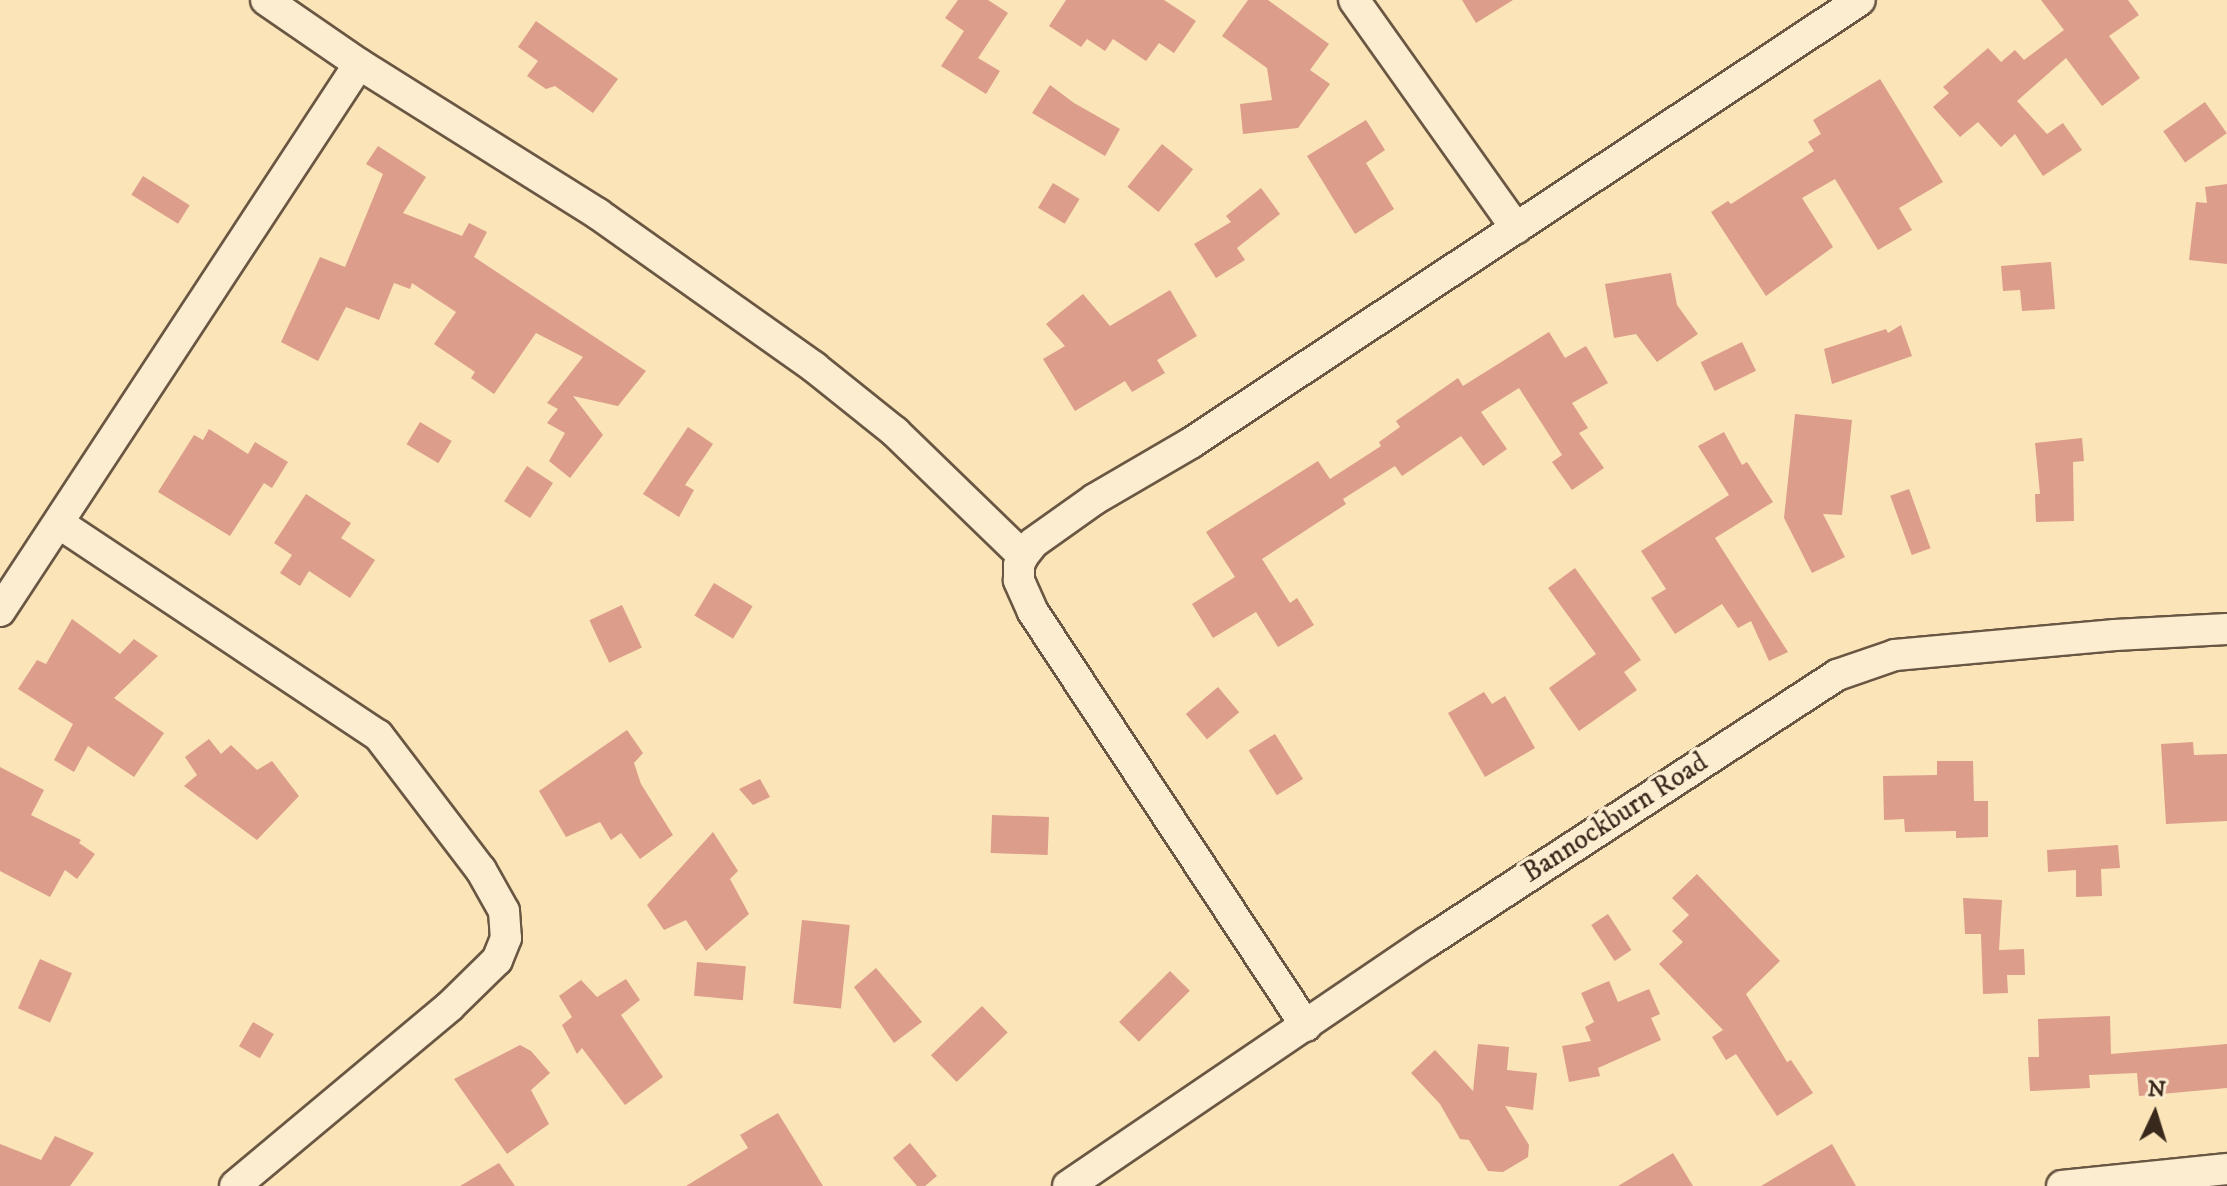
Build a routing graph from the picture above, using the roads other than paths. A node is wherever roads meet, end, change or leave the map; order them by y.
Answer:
1 (266, 0) edge
2 (1354, 0) edge
3 (1860, 0) edge
4 (359, 64) junction
5 (1516, 228) junction
6 (60, 524) junction
7 (1023, 556) junction
8 (0, 611) edge
9 (2227, 629) edge
10 (1306, 1026) junction
11 (2227, 1169) edge
12 (235, 1186) edge
13 (1068, 1186) edge
14 (2062, 1186) edge

1 - 4 street
2 - 5 street
3 - 5 street
4 - 6 street
4 - 7 street
5 - 7 street
6 - 8 street
6 - 12 street
7 - 10 street
9 - 10 street, Bannockburn Road
10 - 13 street, Bannockburn Road
11 - 14 street

